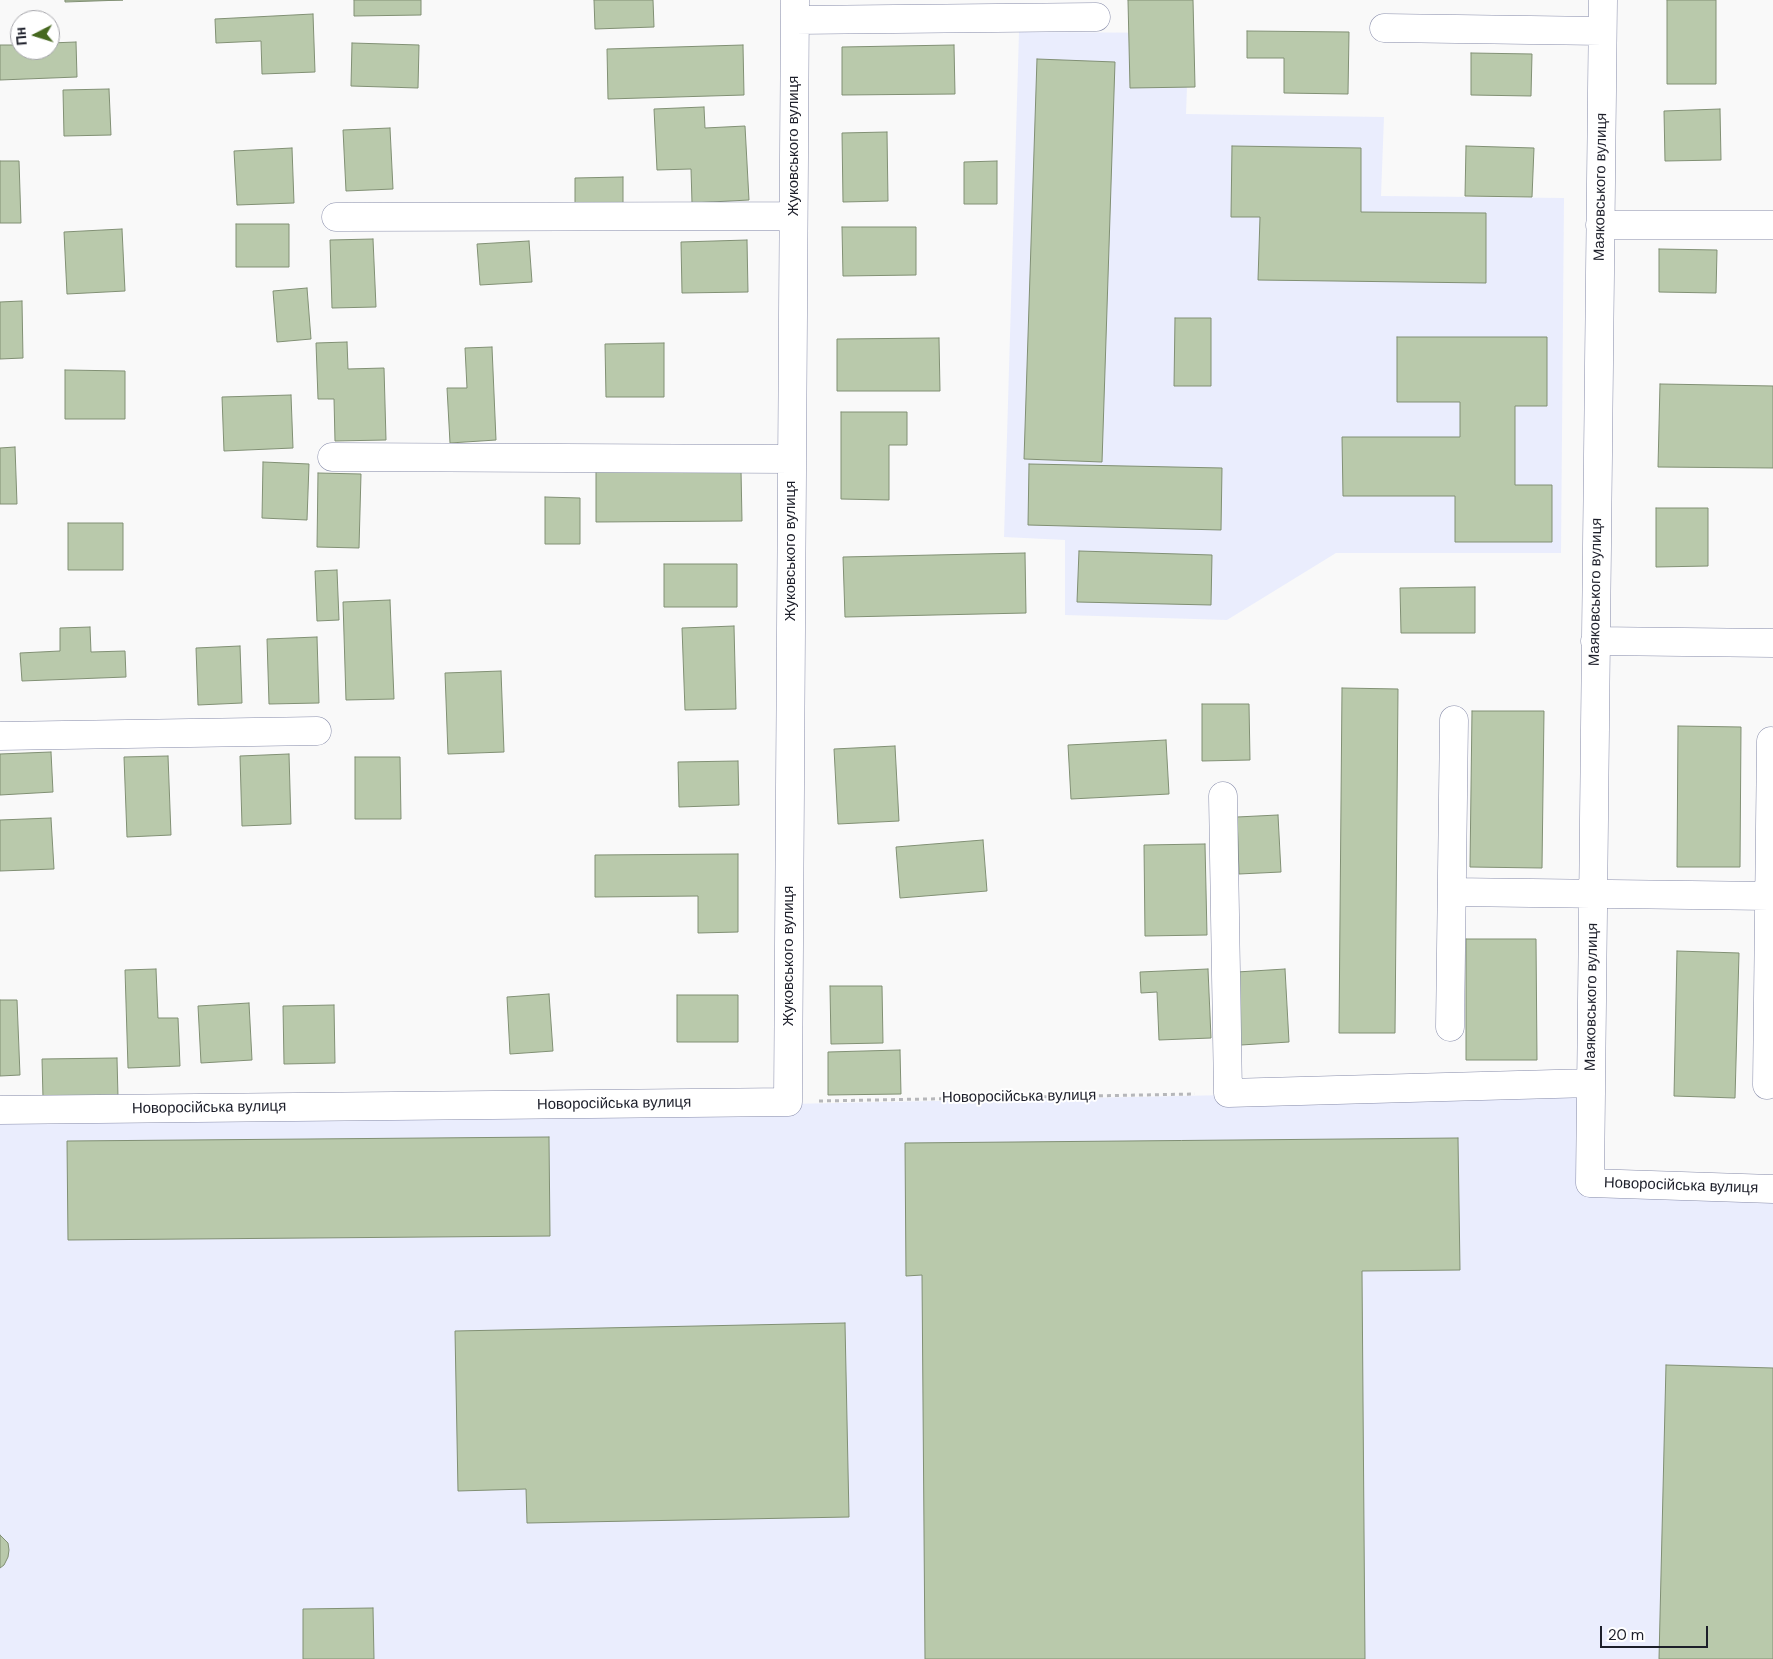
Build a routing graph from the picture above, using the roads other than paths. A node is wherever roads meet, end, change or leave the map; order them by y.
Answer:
1 (1603, 0) edge
2 (795, 10) edge
3 (1096, 17) dead end
4 (1384, 28) dead end
5 (1602, 31) junction
6 (793, 216) junction
7 (336, 217) dead end
8 (1600, 225) junction
9 (1773, 226) edge
10 (332, 457) dead end
11 (792, 459) junction
12 (1595, 641) junction
13 (1773, 643) edge
14 (1454, 720) dead end
15 (317, 731) dead end
16 (0, 736) edge
17 (1771, 741) dead end
18 (1223, 796) dead end
19 (1452, 892) junction
20 (1593, 893) junction
21 (1769, 896) junction
22 (1450, 1027) dead end
23 (1591, 1083) junction
24 (1766, 1085) dead end
25 (788, 1102) joint
26 (0, 1110) edge
27 (1590, 1183) joint
28 (1773, 1189) edge

1 - 5 street, Маяковського вулиця
2 - 3 street
2 - 6 street, Жуковського вулиця
4 - 5 street
5 - 8 street, Маяковського вулиця
6 - 7 street
6 - 11 street, Жуковського вулиця
8 - 9 street
8 - 12 street, Маяковського вулиця
10 - 11 street
11 - 25 street, Жуковського вулиця
12 - 13 street
12 - 20 street, Маяковського вулиця
14 - 19 street
15 - 16 street
17 - 21 street
18 - 23 street
19 - 20 street
19 - 22 street
20 - 21 street
20 - 23 street, Маяковського вулиця
21 - 24 street
23 - 27 street, Маяковського вулиця
25 - 26 street, Новоросійська вулиця
27 - 28 street, Новоросійська вулиця

